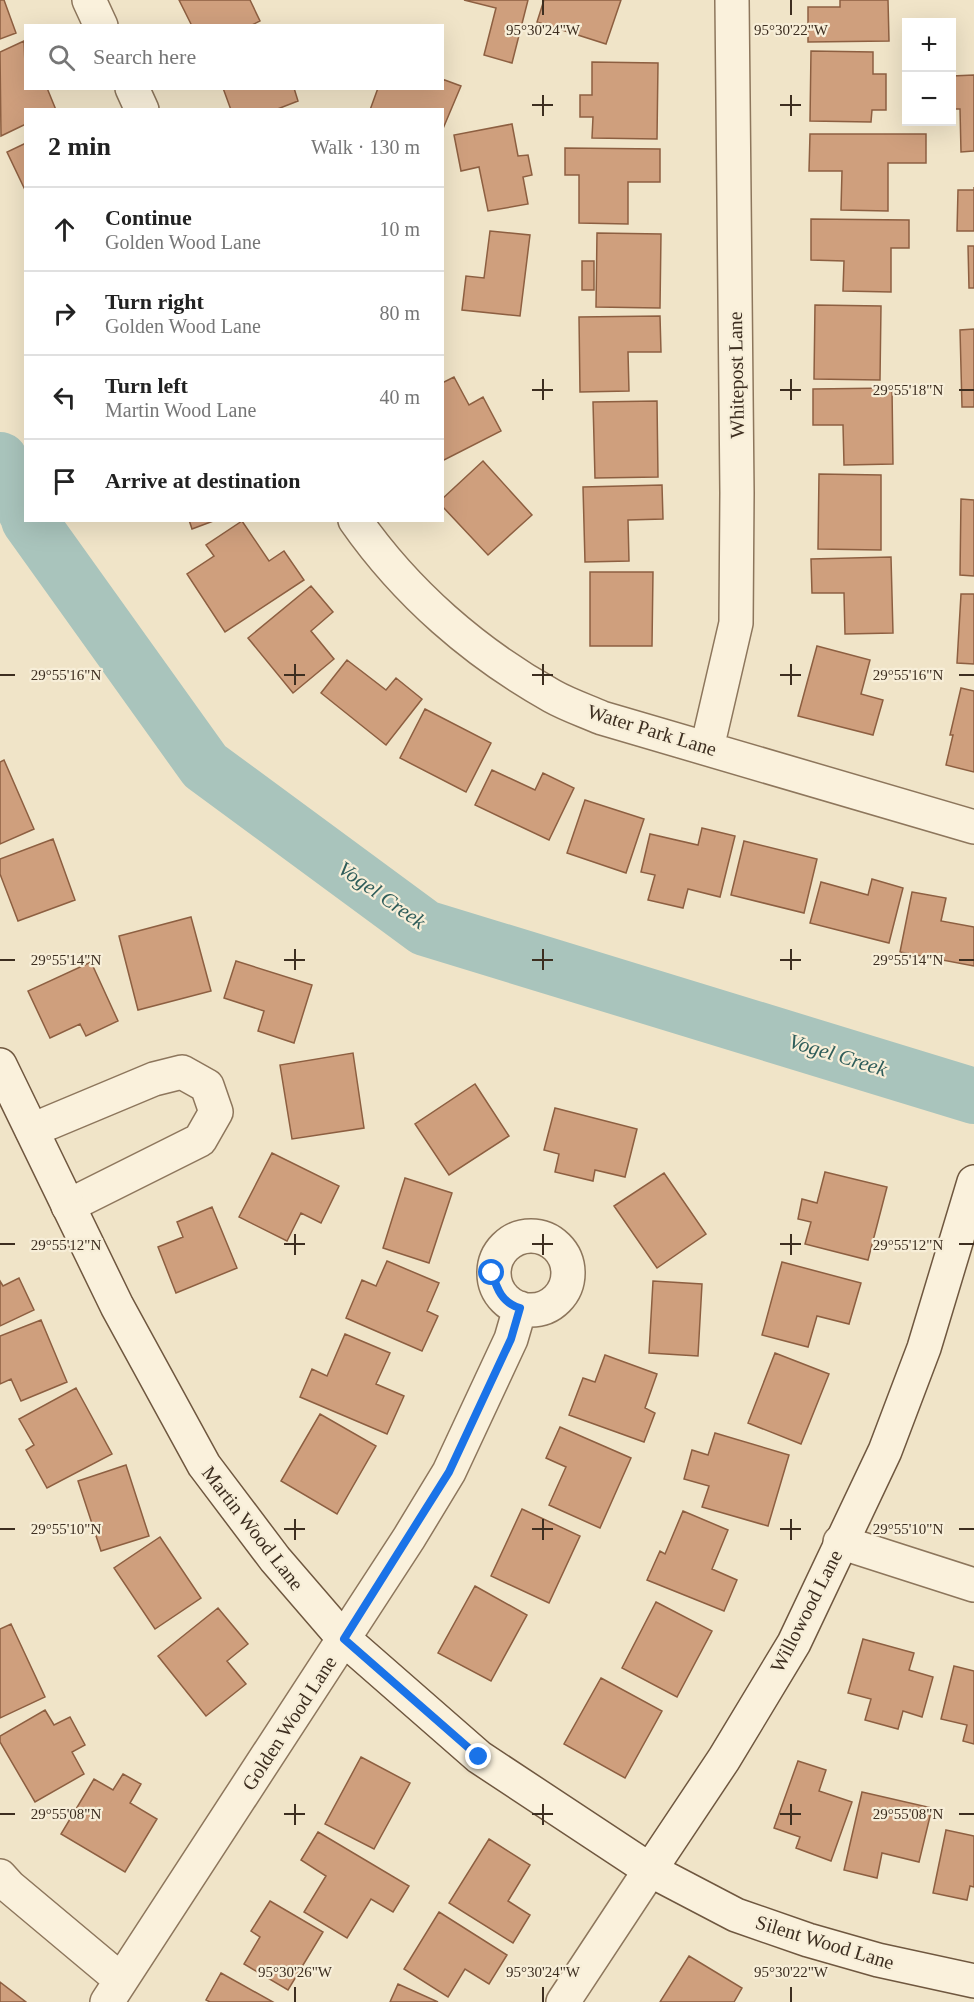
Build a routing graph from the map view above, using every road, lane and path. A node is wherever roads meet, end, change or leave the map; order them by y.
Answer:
1 (89, 0) edge
2 (732, 0) edge
3 (100, 24) edge
4 (133, 90) edge
5 (141, 108) edge
6 (356, 522) edge
7 (707, 748) junction
8 (974, 827) edge
9 (0, 1065) edge
10 (32, 1130) junction
11 (974, 1182) edge
12 (68, 1206) junction
13 (520, 1308) dead end
14 (840, 1542) junction
15 (974, 1585) edge
16 (344, 1639) junction
17 (650, 1870) junction
18 (0, 1876) edge
19 (974, 1981) edge
20 (114, 1991) edge
21 (563, 2002) edge

1 - 3 street
2 - 7 street, Whitepost Lane
4 - 5 street
6 - 7 street, Water Park Lane
7 - 8 street, Water Park Lane
9 - 10 street, Martin Wood Lane
10 - 12 street, Martin Wood Lane
10 - 12 street
11 - 14 street, Willowood Lane
12 - 16 street, Martin Wood Lane
13 - 16 street, Golden Wood Lane
14 - 15 street
14 - 17 street, Willowood Lane
16 - 17 street, Martin Wood Lane
16 - 20 street, Golden Wood Lane
17 - 19 street, Silent Wood Lane
17 - 21 street, Willowood Lane
18 - 20 street

